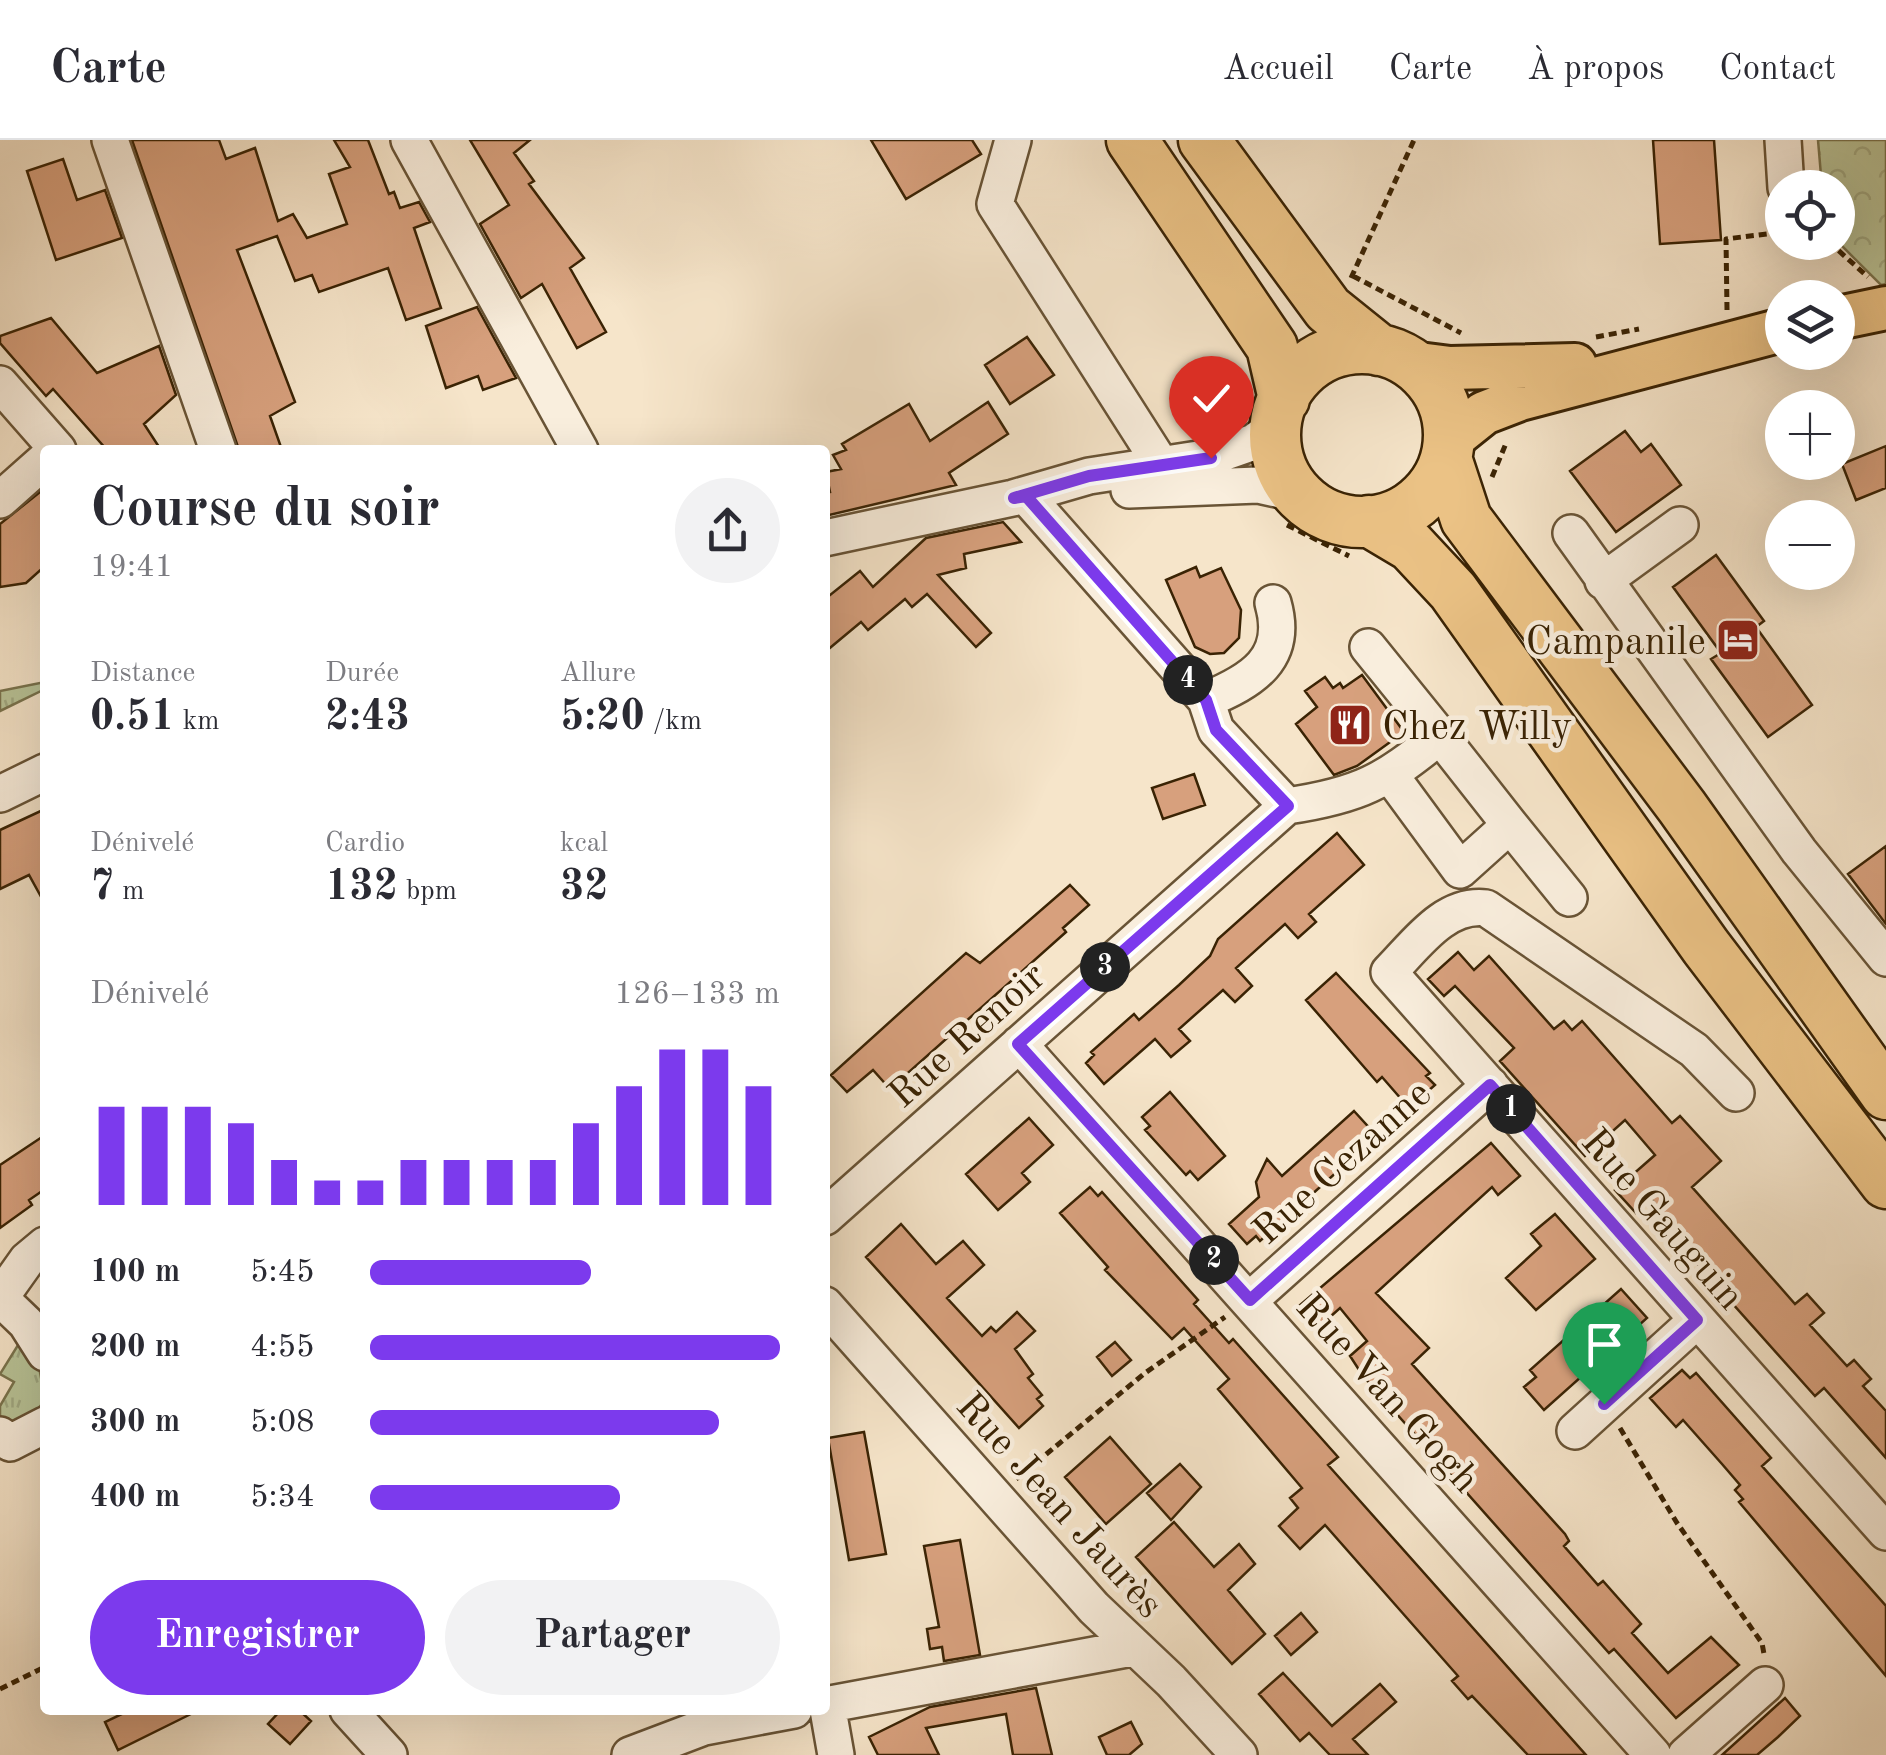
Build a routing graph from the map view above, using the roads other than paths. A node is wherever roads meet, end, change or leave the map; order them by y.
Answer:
1 (110, 140) edge
2 (409, 140) edge
3 (1013, 140) edge
4 (1132, 140) edge
5 (1204, 140) edge
6 (1783, 140) edge
7 (1785, 170) edge
8 (1884, 308) edge
9 (1855, 314) edge
10 (1765, 332) edge
11 (1661, 341) junction
12 (1395, 356) junction
13 (0, 384) edge
14 (1280, 412) junction
15 (54, 445) edge
16 (216, 445) edge
17 (577, 445) edge
18 (1447, 450) junction
19 (40, 464) edge
20 (1162, 466) junction
21 (1020, 497) junction
22 (0, 500) edge
23 (1289, 507) junction
24 (1680, 525) dead end
25 (1571, 532) dead end
26 (830, 537) edge
27 (1365, 541) junction
28 (1603, 580) junction
29 (1274, 603) dead end
30 (1368, 647) dead end
31 (1206, 700) junction
32 (1440, 736) junction
33 (40, 774) edge
34 (1391, 776) junction
35 (0, 794) edge
36 (1288, 806) junction
37 (1510, 825) junction
38 (1569, 898) dead end
39 (1886, 958) edge
40 (1018, 1044) junction
41 (1490, 1085) junction
42 (1736, 1093) dead end
43 (1886, 1094) edge
44 (1886, 1183) edge
45 (830, 1213) edge
46 (40, 1248) edge
47 (0, 1298) edge
48 (1250, 1300) junction
49 (830, 1312) edge
50 (1697, 1320) junction
51 (40, 1345) edge
52 (40, 1427) edge
53 (1575, 1431) dead end
54 (0, 1435) edge
55 (1886, 1532) edge
56 (1132, 1648) junction
57 (1765, 1685) road end
58 (830, 1703) edge
59 (352, 1715) edge
60 (820, 1715) edge
61 (722, 1716) edge
62 (388, 1755) edge
63 (630, 1755) edge
64 (836, 1755) edge
65 (1238, 1755) edge
66 (1654, 1755) edge
67 (1686, 1755) edge

1 - 16 street
2 - 17 street
3 - 20 street
4 - 14 highway
5 - 12 highway
6 - 7 street
8 - 9 main road
10 - 11 main road
11 - 12 main road
11 - 18 main road
12 - 14 highway
12 - 18 highway
13 - 15 street
14 - 20 street
14 - 23 highway
18 - 27 highway
18 - 43 highway
19 - 22 street
20 - 21 street
21 - 23 street
21 - 26 street
21 - 31 street
23 - 27 highway
24 - 28 street
25 - 28 street
27 - 44 highway
28 - 39 street
29 - 31 street
30 - 32 street
31 - 36 street
32 - 34 street
32 - 37 street
33 - 35 street
34 - 36 street
34 - 37 street
36 - 40 street, Rue Renoir
37 - 38 street
40 - 45 street, Rue Renoir
40 - 48 street, Rue Van Gogh
41 - 42 street, Rue Gauguin
41 - 48 street, Rue Cezanne
41 - 50 street, Rue Gauguin
46 - 47 street
47 - 51 street
48 - 66 street, Rue Van Gogh
49 - 56 street, Rue Jean Jaurès
50 - 53 street
50 - 55 street, Rue Gauguin
52 - 54 street
56 - 58 street
56 - 65 street, Rue Jean Jaurès
57 - 67 street
59 - 62 street
60 - 64 street
61 - 63 street

